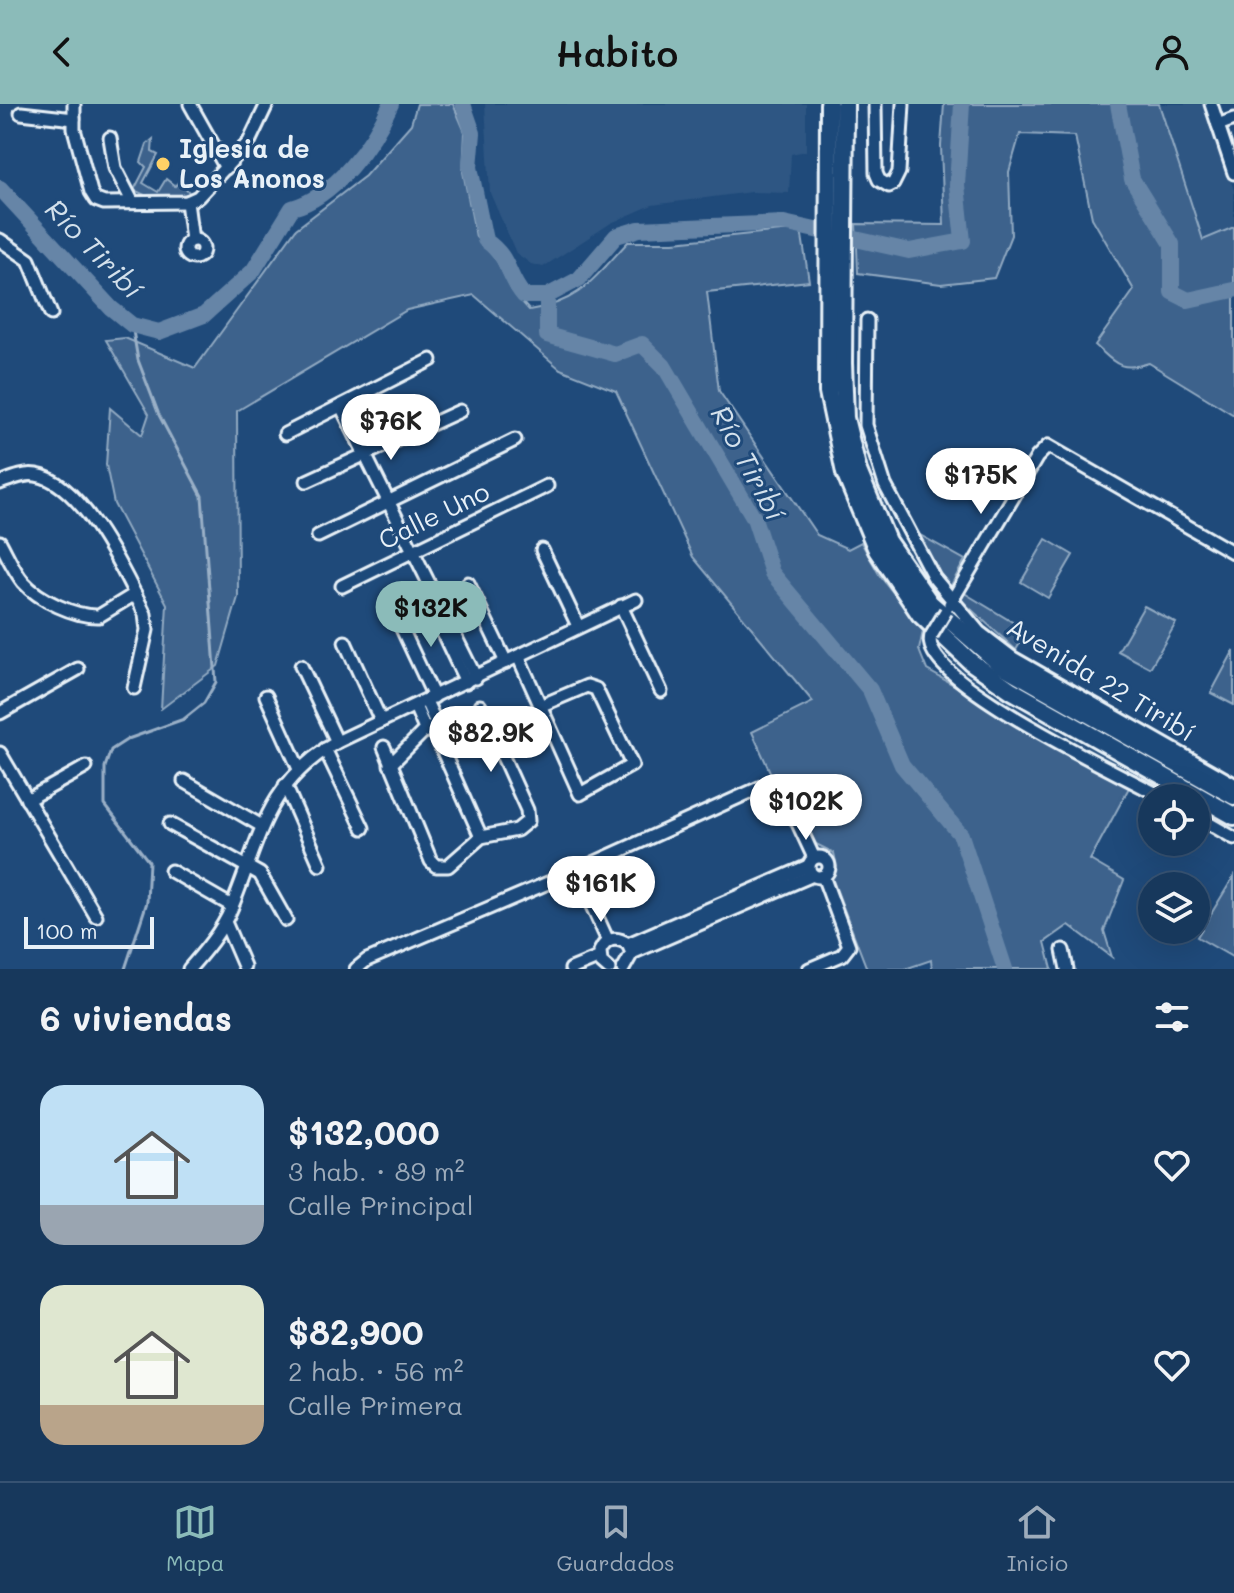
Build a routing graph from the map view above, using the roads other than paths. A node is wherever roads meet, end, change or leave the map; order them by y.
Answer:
1 (74, 104) edge
2 (190, 104) edge
3 (267, 104) edge
4 (829, 104) edge
5 (845, 104) edge
6 (875, 104) edge
7 (903, 104) edge
8 (1211, 104) edge
9 (21, 113) dead end
10 (74, 119) junction
11 (1234, 119) edge
12 (1218, 125) junction
13 (110, 138) dead end
14 (226, 168) junction
15 (1234, 173) edge
16 (836, 176) junction
17 (132, 201) junction
18 (187, 202) junction
19 (0, 240) edge
20 (192, 240) dead end
21 (835, 280) junction
22 (51, 314) dead end
23 (867, 320) dead end
24 (431, 360) dead end
25 (341, 406) junction
26 (460, 411) dead end
27 (285, 434) dead end
28 (515, 440) dead end
29 (366, 455) junction
30 (307, 481) dead end
31 (0, 483) edge
32 (547, 486) dead end
33 (389, 501) junction
34 (318, 536) dead end
35 (0, 542) edge
36 (413, 549) junction
37 (542, 550) dead end
38 (1234, 553) edge
39 (468, 583) dead end
40 (342, 586) dead end
41 (135, 594) junction
42 (636, 600) dead end
43 (621, 606) junction
44 (949, 606) junction
45 (396, 616) dead end
46 (578, 626) junction
47 (345, 642) dead end
48 (512, 659) junction
49 (301, 666) dead end
50 (78, 669) dead end
51 (471, 680) junction
52 (134, 688) dead end
53 (661, 691) dead end
54 (266, 696) dead end
55 (430, 699) junction
56 (415, 706) junction
57 (480, 706) dead end
58 (540, 706) junction
59 (0, 713) edge
60 (381, 721) junction
61 (486, 721) junction
62 (433, 729) junction
63 (337, 742) junction
64 (384, 747) dead end
65 (325, 749) junction
66 (0, 753) edge
67 (390, 765) junction
68 (86, 767) dead end
69 (299, 769) junction
70 (184, 781) dead end
71 (1138, 784) edge
72 (1234, 784) edge
73 (285, 785) junction
74 (1234, 796) edge
75 (27, 800) junction
76 (1234, 816) edge
77 (170, 824) dead end
78 (1210, 824) edge
79 (260, 825) junction
80 (363, 828) dead end
81 (481, 837) junction
82 (1234, 838) edge
83 (320, 865) dead end
84 (245, 867) junction
85 (815, 869) junction
86 (171, 871) dead end
87 (576, 871) junction
88 (232, 906) junction
89 (96, 916) dead end
90 (286, 920) dead end
91 (225, 922) junction
92 (608, 941) junction
93 (630, 948) junction
94 (1063, 950) dead end
95 (602, 965) edge
96 (244, 966) dead end
97 (189, 969) edge
98 (356, 969) edge
99 (571, 969) edge
100 (623, 969) edge
101 (809, 969) edge
102 (1067, 969) edge

1 - 10 street
2 - 14 street
3 - 14 street
4 - 16 highway
5 - 16 highway
6 - 7 street
8 - 12 street
9 - 10 street
10 - 17 street
11 - 12 street
12 - 15 street
13 - 17 street
14 - 18 street
16 - 21 highway
17 - 18 street
18 - 20 street
19 - 22 street
21 - 74 highway
21 - 76 highway
23 - 44 street, Avenida 22 Tiribí
24 - 25 street
25 - 27 street
25 - 29 street
26 - 29 street
28 - 33 street
29 - 30 street
29 - 33 street
31 - 41 street
32 - 36 street, Calle Uno
33 - 34 street
33 - 36 street
35 - 41 street
36 - 40 street, Calle Uno
36 - 51 street
37 - 46 street
38 - 44 street
39 - 48 street
41 - 52 street
42 - 43 street
43 - 46 street
43 - 53 street
44 - 71 street, bridge
44 - 72 street, Avenida 22 Tiribí
45 - 55 street
46 - 48 street
47 - 60 street
48 - 51 street
48 - 58 street
49 - 63 street
50 - 59 street
51 - 55 street
54 - 69 street
55 - 56 street
55 - 62 street
56 - 60 street
56 - 62 street
57 - 61 street
58 - 58 street
60 - 63 street
61 - 62 street
61 - 81 street
62 - 67 street
62 - 81 street
63 - 65 street
64 - 67 street
65 - 69 street
65 - 80 street
66 - 75 street
67 - 81 street
68 - 75 street
69 - 73 street
70 - 79 street
73 - 79 street
73 - 83 street
75 - 89 street
77 - 84 street
78 - 82 street
79 - 84 street
84 - 88 street
84 - 90 street
85 - 87 street
85 - 93 street
85 - 101 street
86 - 88 street
87 - 92 street
87 - 98 street
88 - 91 street
91 - 96 street
91 - 97 street
92 - 93 street
92 - 95 street
93 - 100 street
94 - 102 street
95 - 99 street

